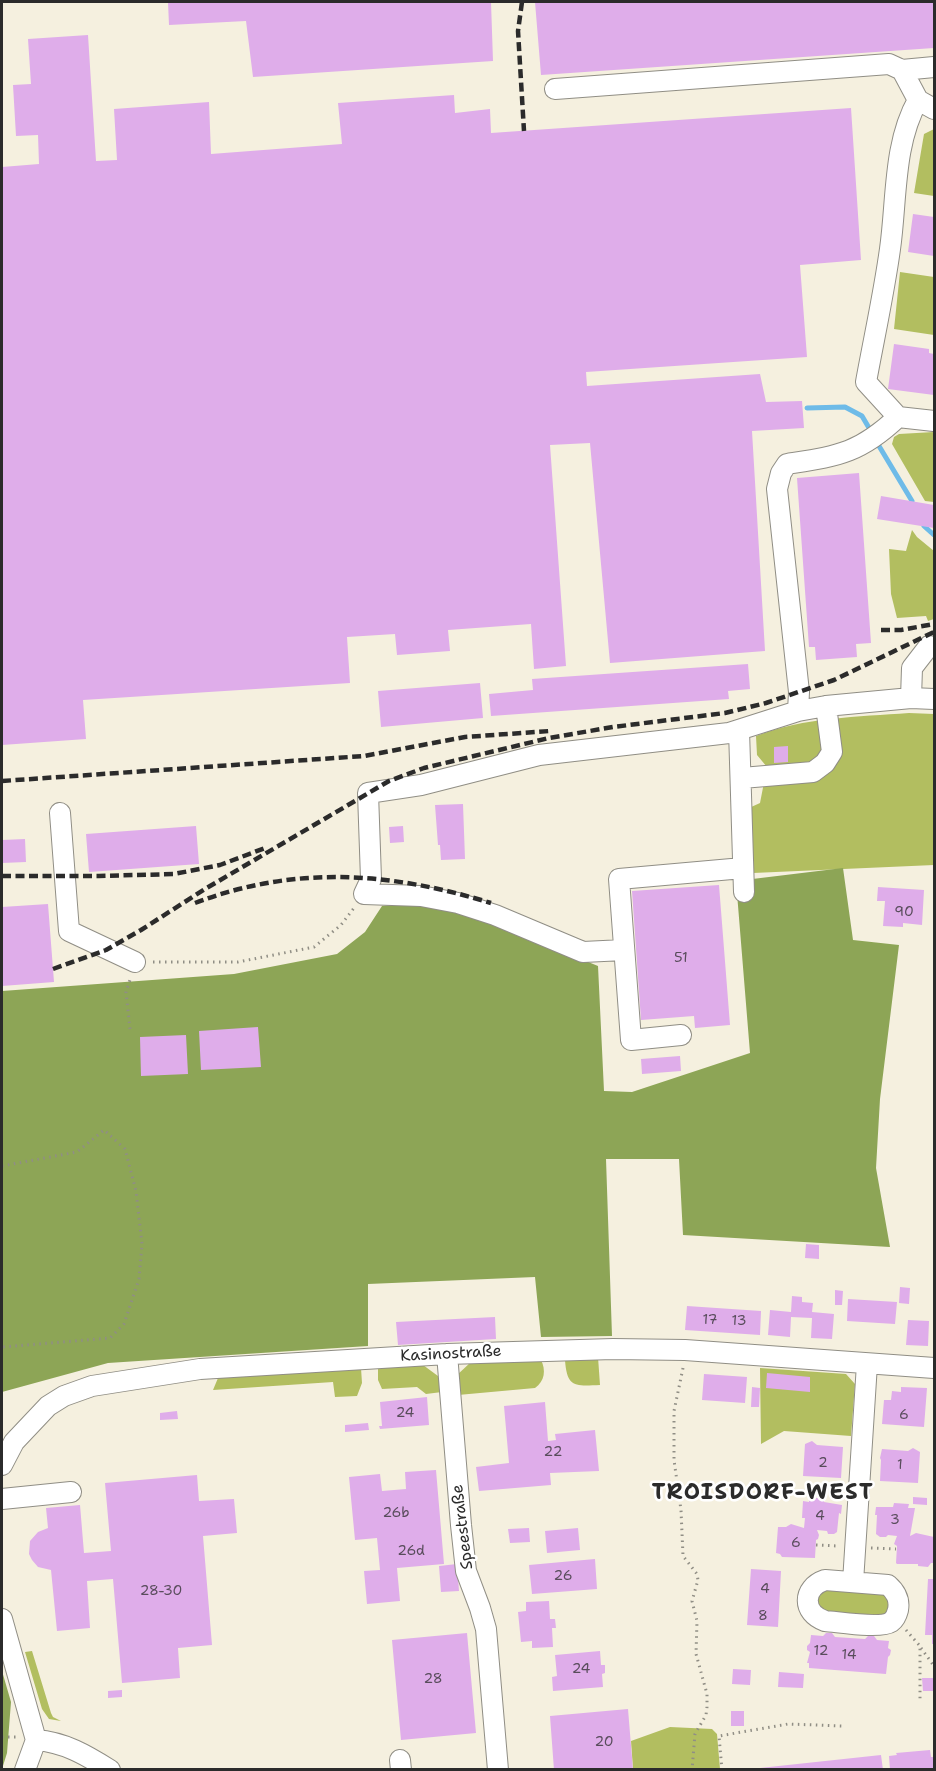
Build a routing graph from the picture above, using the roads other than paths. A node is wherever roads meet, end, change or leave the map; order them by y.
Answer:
1 (934, 67) edge
2 (902, 70) junction
3 (555, 88) dead end
4 (926, 105) edge
5 (893, 421) junction
6 (934, 421) edge
7 (929, 646) dead end
8 (911, 698) junction
9 (934, 699) edge
10 (826, 706) junction
11 (798, 711) junction
12 (740, 730) junction
13 (742, 778) junction
14 (60, 813) dead end
15 (743, 868) junction
16 (744, 892) dead end
17 (624, 950) junction
18 (135, 962) road end
19 (681, 1035) dead end
20 (447, 1354) junction
21 (867, 1364) junction
22 (934, 1368) edge
23 (8, 1440) edge
24 (2, 1465) edge
25 (71, 1492) dead end
26 (2, 1499) edge
27 (853, 1582) junction
28 (2, 1619) edge
29 (36, 1740) junction
30 (25, 1770) edge
31 (111, 1770) edge
32 (498, 1770) edge

1 - 2 street
2 - 3 street
2 - 4 street
4 - 5 street
5 - 6 street
5 - 11 street
7 - 8 street
8 - 9 street
8 - 10 street
10 - 11 street
10 - 13 street
11 - 12 street
12 - 13 street
12 - 17 street
13 - 15 street
14 - 18 street
15 - 16 street
15 - 17 street
17 - 19 street
20 - 21 street, Kasinostraße
20 - 23 street, Kasinostraße
20 - 32 street, Speestraße
21 - 22 street, Kasinostraße
21 - 27 street
23 - 24 street, Kasinostraße
25 - 26 street
27 - 27 street
28 - 29 street
29 - 30 street
29 - 31 street

